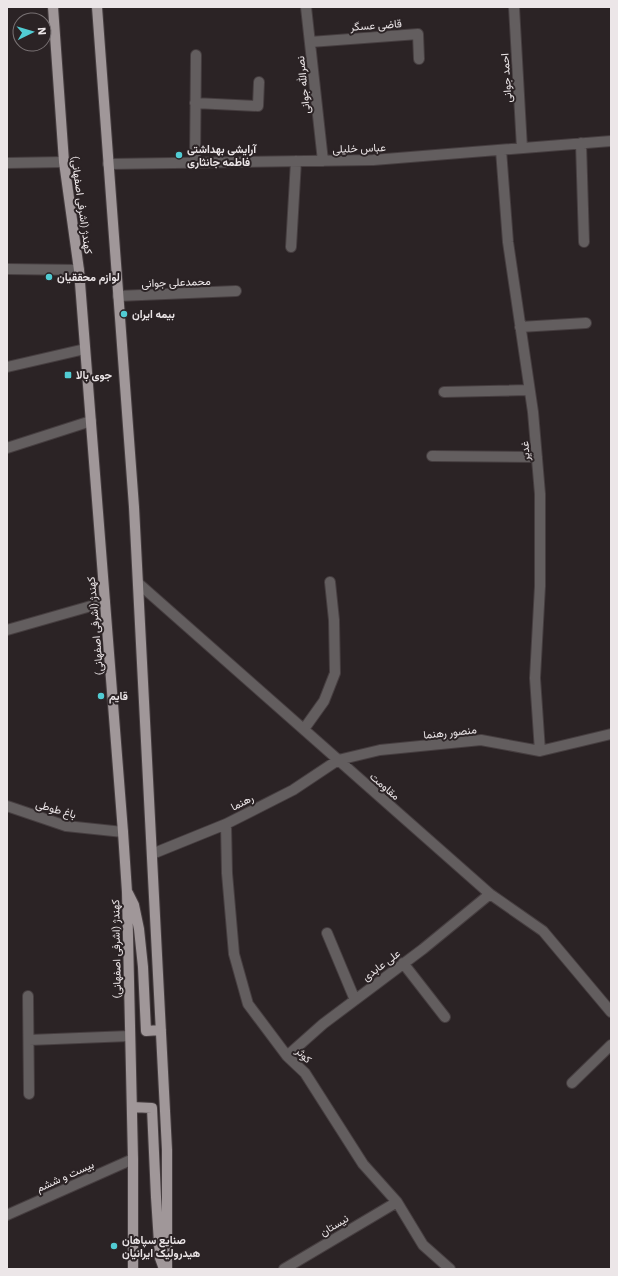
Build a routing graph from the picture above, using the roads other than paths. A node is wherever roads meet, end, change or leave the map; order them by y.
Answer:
1 (53, 7) edge
2 (96, 7) edge
3 (306, 7) edge
4 (514, 7) edge
5 (310, 42) junction
6 (196, 55) dead end
7 (419, 59) dead end
8 (259, 82) dead end
9 (196, 103) junction
10 (611, 141) edge
11 (581, 144) junction
12 (522, 148) junction
13 (501, 150) junction
14 (296, 161) junction
15 (323, 161) junction
16 (7, 162) edge
17 (64, 162) junction
18 (195, 163) junction
19 (108, 164) junction
20 (584, 242) dead end
21 (291, 247) dead end
22 (7, 269) edge
23 (79, 270) junction
24 (236, 291) dead end
25 (118, 296) junction
26 (586, 323) dead end
27 (520, 327) junction
28 (85, 349) junction
29 (7, 367) edge
30 (529, 390) junction
31 (444, 392) dead end
32 (91, 421) junction
33 (7, 448) edge
34 (432, 456) dead end
35 (537, 457) junction
36 (138, 582) junction
37 (330, 582) dead end
38 (105, 602) junction
39 (7, 630) edge
40 (304, 729) junction
41 (611, 734) edge
42 (540, 751) junction
43 (338, 760) junction
44 (7, 806) edge
45 (226, 824) junction
46 (123, 832) junction
47 (152, 854) junction
48 (127, 892) junction
49 (490, 894) junction
50 (327, 933) dead end
51 (403, 963) junction
52 (28, 996) dead end
53 (355, 1000) junction
54 (611, 1012) edge
55 (445, 1017) dead end
56 (161, 1030) junction
57 (130, 1036) junction
58 (29, 1040) junction
59 (611, 1045) edge
60 (287, 1056) junction
61 (572, 1082) dead end
62 (29, 1094) dead end
63 (132, 1107) junction
64 (133, 1159) junction
65 (397, 1202) junction
66 (7, 1216) edge
67 (133, 1269) edge
68 (166, 1269) edge
69 (284, 1269) edge
70 (450, 1269) edge

1 - 17 main road, کهندژ (اشرفی اصفهانی)
2 - 19 main road
3 - 5 street, نصرالله جوانی
4 - 12 street, احمد جوانی
5 - 7 street, قاضی عسگر
5 - 15 street, نصرالله جوانی
6 - 9 street
8 - 9 street
9 - 18 street
10 - 11 street, عباس خلیلی
11 - 12 street, عباس خلیلی
11 - 20 street
12 - 13 street, عباس خلیلی
13 - 15 street, عباس خلیلی
13 - 27 street, غدیر
14 - 15 street, عباس خلیلی
14 - 18 street, عباس خلیلی
14 - 21 street
16 - 17 street
17 - 23 main road, کهندژ (اشرفی اصفهانی)
18 - 19 street, عباس خلیلی
19 - 25 main road
22 - 23 street
23 - 28 main road, کهندژ (اشرفی اصفهانی)
24 - 25 street, محمدعلی جوانی
25 - 36 main road
26 - 27 street
27 - 30 street, غدیر
28 - 29 street
28 - 32 main road, کهندژ (اشرفی اصفهانی)
30 - 31 street
30 - 35 street, غدیر
32 - 33 street
32 - 38 main road, کهندژ (اشرفی اصفهانی)
34 - 35 street
35 - 42 street, غدیر
36 - 40 street, مقاومت
36 - 47 main road
37 - 40 street
38 - 39 street
38 - 46 main road, کهندژ (اشرفی اصفهانی)
40 - 43 street, مقاومت
41 - 42 street, منصور رهنما
42 - 43 street, منصور رهنما
43 - 45 street, رهنما
43 - 49 street, مقاومت
44 - 46 street, باغ طوطی
45 - 47 street, رهنما
45 - 60 street, کوثر
46 - 48 main road, کهندژ (اشرفی اصفهانی)
47 - 56 main road
48 - 56 main road
48 - 57 main road, کهندژ (اشرفی اصفهانی)
49 - 51 street, علی عابدی
49 - 54 street, مقاومت
50 - 53 street
51 - 53 street, علی عابدی
51 - 55 street
52 - 58 street
53 - 60 street, علی عابدی
56 - 68 main road
57 - 58 street
57 - 63 main road, کهندژ (اشرفی اصفهانی)
58 - 62 street
59 - 61 street
60 - 65 street, کوثر
63 - 64 main road, کهندژ (اشرفی اصفهانی)
63 - 68 main road
64 - 66 street, بیست و ششم
64 - 67 main road, کهندژ (اشرفی اصفهانی)
65 - 69 street, نیستان
65 - 70 street, کوثر

